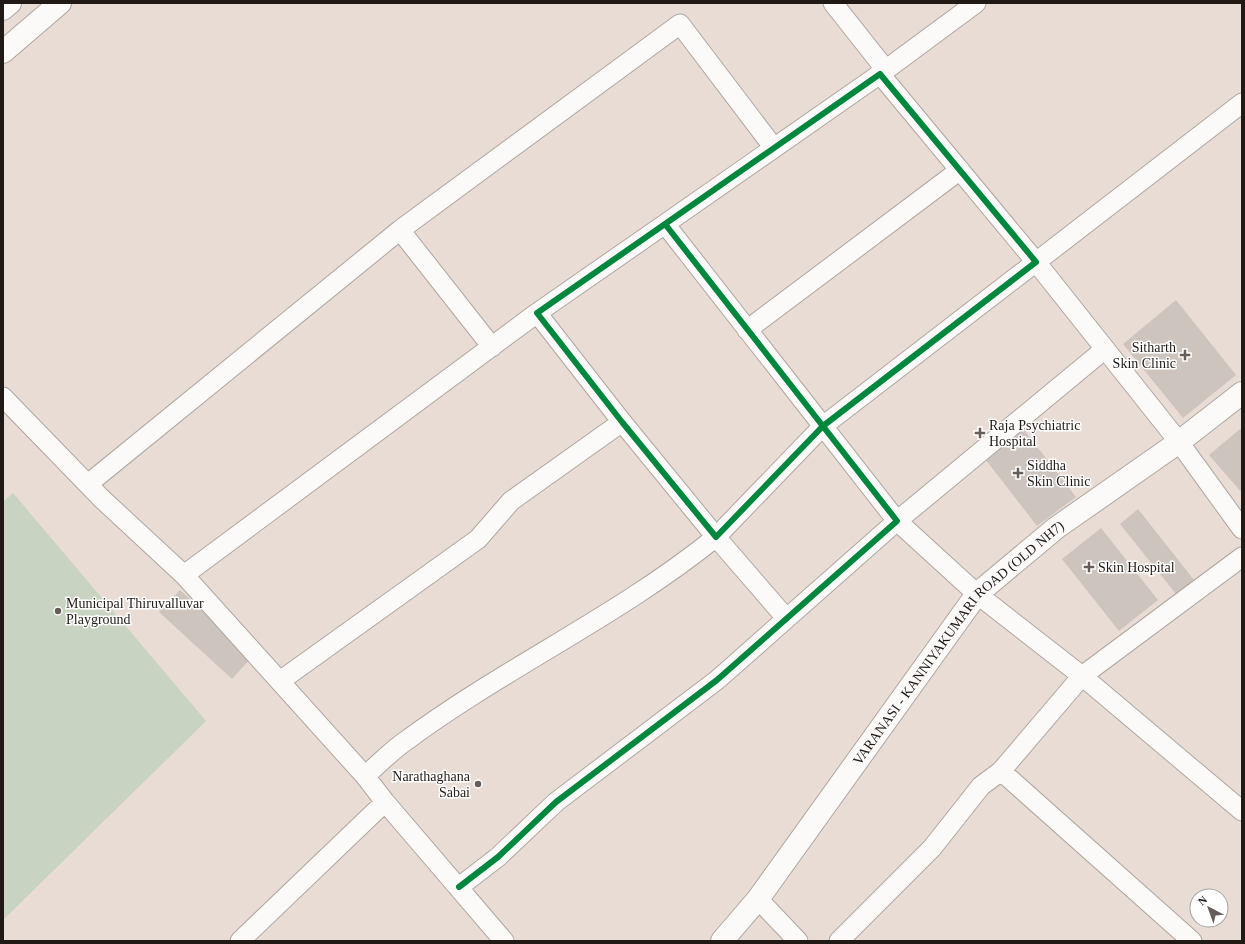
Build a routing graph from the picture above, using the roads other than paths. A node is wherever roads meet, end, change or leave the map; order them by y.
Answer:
1 (10, 3) edge
2 (60, 3) edge
3 (833, 3) edge
4 (976, 3) edge
5 (3, 9) edge
6 (3, 52) edge
7 (880, 74) junction
8 (1242, 103) edge
9 (774, 148) junction
10 (960, 170) junction
11 (665, 224) junction
12 (400, 230) junction
13 (1036, 262) junction
14 (537, 313) junction
15 (747, 330) junction
16 (492, 347) junction
17 (1105, 349) junction
18 (1242, 393) edge
19 (3, 397) edge
20 (622, 422) junction
21 (823, 426) junction
22 (1179, 442) junction
23 (88, 484) junction
24 (897, 521) junction
25 (1242, 529) edge
26 (716, 537) junction
27 (1242, 557) edge
28 (184, 575) junction
29 (977, 594) junction
30 (786, 618) junction
31 (1082, 676) junction
32 (280, 681) junction
33 (1001, 771) junction
34 (365, 776) junction
35 (385, 802) junction
36 (1242, 811) edge
37 (459, 887) junction
38 (758, 899) junction
39 (240, 941) edge
40 (504, 941) edge
41 (722, 941) edge
42 (798, 941) edge
43 (839, 941) edge
44 (1192, 941) edge

1 - 5 main road
2 - 6 main road
3 - 7 street
4 - 7 street
7 - 9 street
7 - 10 street
8 - 13 street
9 - 11 street
9 - 12 street
10 - 13 street
10 - 15 street
11 - 14 street
11 - 15 street
12 - 16 street
12 - 23 street
13 - 17 street
13 - 21 street
14 - 16 street
14 - 20 street
15 - 21 street
16 - 28 street
17 - 22 street
17 - 24 street
18 - 22 main road, VARANASI - KANNIYAKUMARI ROAD (OLD NH7)
19 - 23 street
20 - 26 street
20 - 32 street
21 - 24 street
21 - 26 street
22 - 25 street
22 - 29 main road, VARANASI - KANNIYAKUMARI ROAD (OLD NH7)
23 - 28 street
24 - 29 street
24 - 30 street
26 - 30 street
26 - 34 street
27 - 31 street
28 - 32 street
29 - 31 street
29 - 38 main road, VARANASI - KANNIYAKUMARI ROAD (OLD NH7)
30 - 37 street
31 - 33 street
31 - 36 street
32 - 34 street
33 - 43 street
33 - 44 street
34 - 35 street
35 - 37 street
35 - 39 street
37 - 40 street
38 - 41 main road, VARANASI - KANNIYAKUMARI ROAD (OLD NH7)
38 - 42 street

